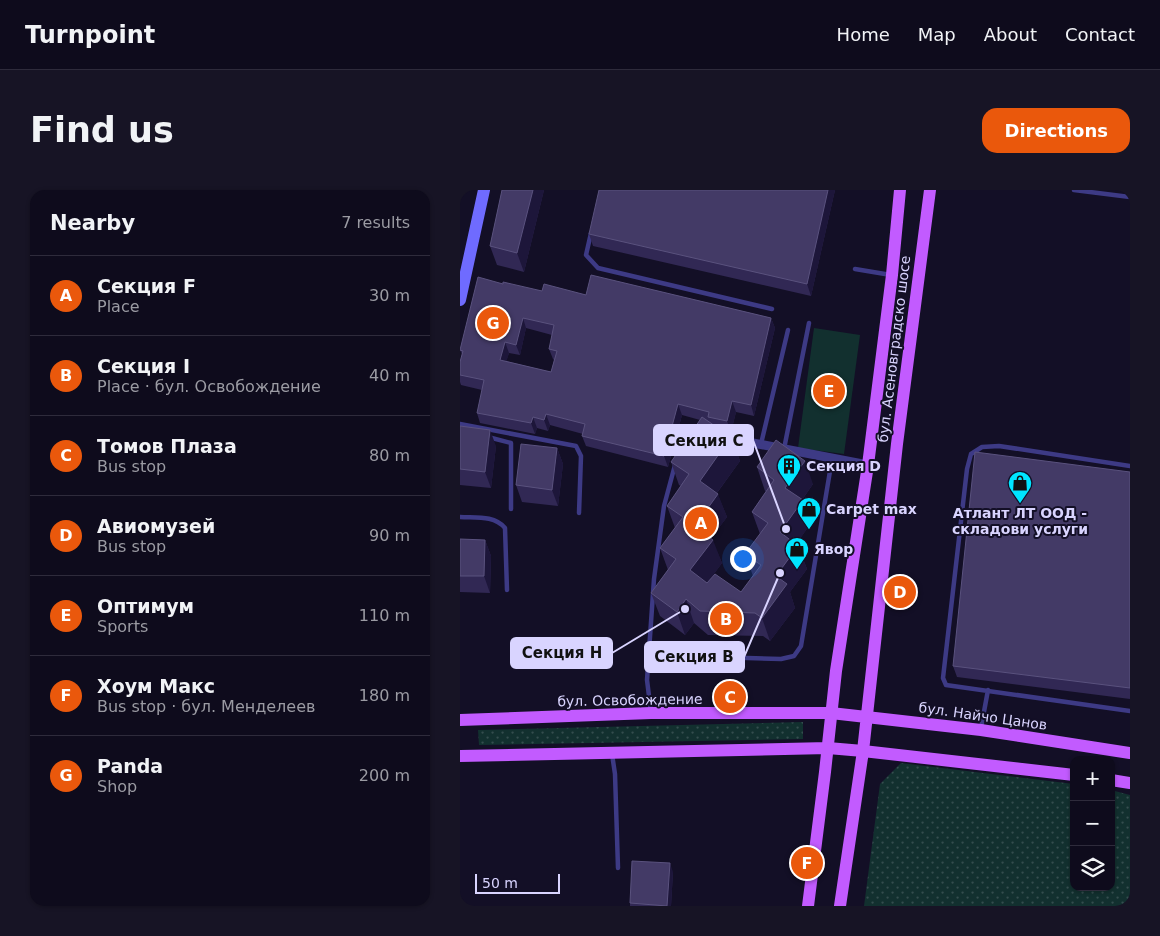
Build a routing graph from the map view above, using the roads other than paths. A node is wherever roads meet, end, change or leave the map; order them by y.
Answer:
1 (484, 190) edge
2 (900, 190) edge
3 (930, 190) edge
4 (1074, 190) edge
5 (1130, 196) edge
6 (592, 227) edge
7 (855, 269) dead end
8 (892, 275) junction
9 (460, 300) edge
10 (772, 309) dead end
11 (809, 324) dead end
12 (788, 330) dead end
13 (460, 424) edge
14 (486, 437) edge
15 (722, 437) edge
16 (681, 442) dead end
17 (761, 444) junction
18 (784, 449) junction
19 (832, 458) junction
20 (868, 465) junction
21 (1130, 466) edge
22 (511, 509) dead end
23 (579, 513) dead end
24 (460, 517) edge
25 (508, 590) dead end
26 (648, 655) junction
27 (988, 690) junction
28 (1130, 710) edge
29 (651, 713) junction
30 (831, 714) junction
31 (867, 718) junction
32 (460, 720) edge
33 (981, 730) junction
34 (828, 748) junction
35 (863, 750) junction
36 (612, 752) junction
37 (1130, 753) edge
38 (460, 756) edge
39 (1070, 775) edge
40 (1115, 781) edge
41 (1130, 783) edge
42 (618, 868) dead end
43 (808, 906) edge
44 (840, 906) edge

1 - 9 street
2 - 8 main road, бул. Асеновградско шосе
3 - 31 main road, бул. Асеновградско шосе
4 - 5 lane
6 - 10 lane
7 - 8 lane
8 - 20 main road, бул. Асеновградско шосе
11 - 18 lane
12 - 17 lane
13 - 23 lane
14 - 22 lane
15 - 17 street
16 - 26 lane
17 - 18 street
18 - 19 street
19 - 20 street
19 - 26 lane
20 - 30 main road, бул. Асеновградско шосе
21 - 27 lane
24 - 25 lane
26 - 29 lane
27 - 28 lane
27 - 33 lane
29 - 30 main road, бул. Освобождение
29 - 32 main road, бул. Освобождение
30 - 31 main road, бул. Найчо Цанов
30 - 34 main road, бул. Асеновградско шосе
31 - 33 main road, бул. Найчо Цанов
31 - 35 main road, бул. Асеновградско шосе
33 - 37 main road, бул. Найчо Цанов
34 - 35 main road
34 - 36 main road
34 - 43 main road, бул. Асеновградско шосе
35 - 39 main road
35 - 44 main road, бул. Асеновградско шосе
36 - 38 main road
36 - 42 lane
40 - 41 main road

